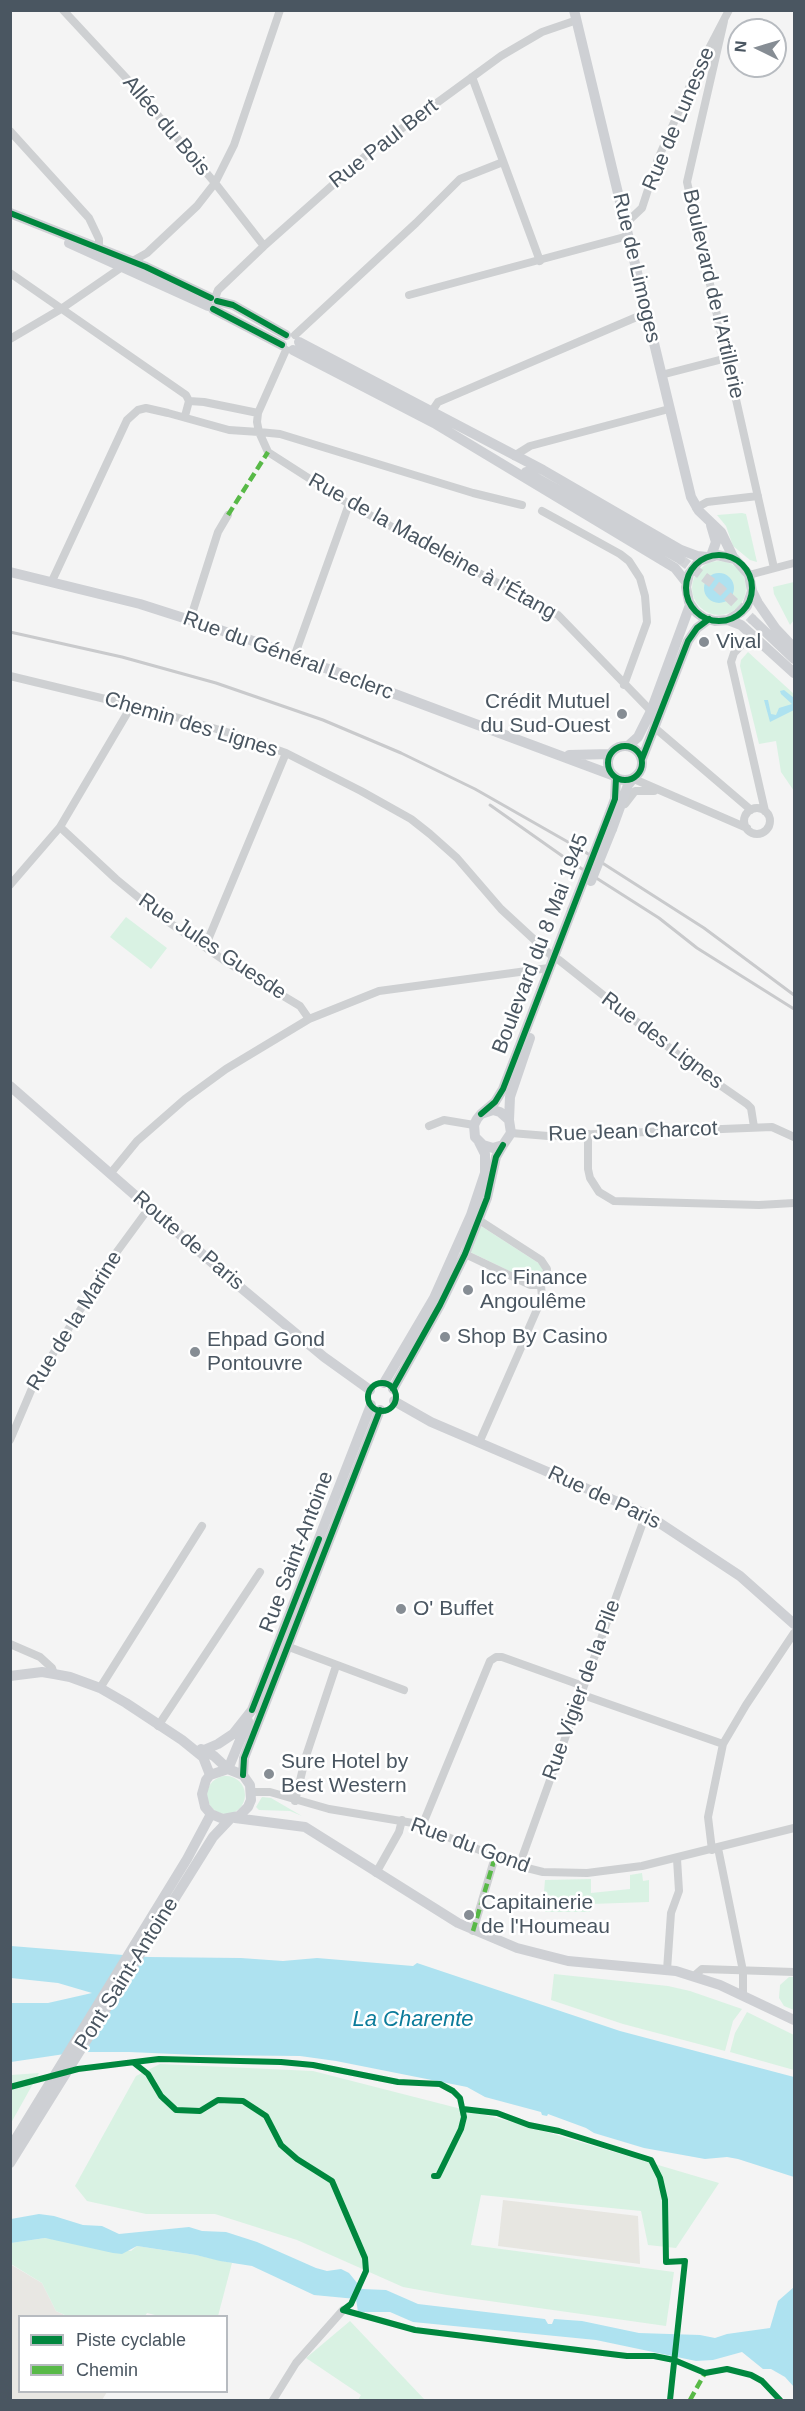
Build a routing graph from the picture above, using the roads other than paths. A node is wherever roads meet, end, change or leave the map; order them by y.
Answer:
1 (63, 10) edge
2 (279, 10) edge
3 (729, 10) edge
4 (575, 15) edge
5 (724, 21) junction
6 (472, 76) junction
7 (10, 131) edge
8 (503, 162) junction
9 (215, 183) junction
10 (10, 213) edge
11 (26, 220) junction
12 (625, 224) junction
13 (628, 236) junction
14 (264, 246) junction
15 (99, 248) junction
16 (540, 261) junction
17 (133, 262) junction
18 (122, 267) junction
19 (10, 273) edge
20 (409, 295) dead end
21 (213, 302) junction
22 (61, 309) junction
23 (646, 313) junction
24 (10, 339) edge
25 (290, 343) junction
26 (727, 358) junction
27 (661, 375) junction
28 (189, 401) junction
29 (669, 409) junction
30 (432, 411) junction
31 (258, 413) junction
32 (185, 417) junction
33 (259, 432) junction
34 (514, 456) junction
35 (508, 467) junction
36 (531, 473) junction
37 (758, 496) junction
38 (349, 504) junction
39 (522, 505) dead end
40 (696, 508) junction
41 (542, 511) dead end
42 (228, 515) dead end
43 (708, 520) junction
44 (629, 541) junction
45 (620, 554) junction
46 (709, 556) junction
47 (680, 559) tunnel mouth
48 (734, 559) junction
49 (795, 563) edge
50 (774, 568) junction
51 (10, 572) edge
52 (749, 575) junction
53 (52, 582) junction
54 (687, 582) junction
55 (752, 591) junction
56 (690, 605) junction
57 (709, 619) junction
58 (190, 620) junction
59 (728, 620) junction
60 (753, 620) tunnel mouth
61 (751, 635) junction
62 (795, 648) edge
63 (294, 657) junction
64 (795, 659) edge
65 (795, 673) edge
66 (10, 676) edge
67 (624, 685) junction
68 (132, 705) junction
69 (651, 711) junction
70 (654, 728) junction
71 (628, 746) junction
72 (286, 753) junction
73 (610, 754) junction
74 (561, 756) junction
75 (642, 759) junction
76 (614, 777) junction
77 (633, 779) junction
78 (666, 793) junction
79 (751, 810) junction
80 (765, 811) junction
81 (609, 826) junction
82 (60, 827) junction
83 (747, 828) junction
84 (10, 885) edge
85 (205, 947) junction
86 (556, 958) junction
87 (549, 973) junction
88 (309, 1019) junction
89 (533, 1019) junction
90 (10, 1086) edge
91 (481, 1114) junction
92 (509, 1120) junction
93 (474, 1125) junction
94 (429, 1126) dead end
95 (754, 1127) junction
96 (511, 1133) junction
97 (588, 1134) junction
98 (795, 1137) edge
99 (479, 1142) junction
100 (503, 1145) junction
101 (112, 1175) junction
102 (795, 1203) edge
103 (149, 1208) junction
104 (479, 1220) junction
105 (465, 1254) junction
106 (542, 1285) junction
107 (528, 1330) dead end
108 (524, 1341) dead end
109 (388, 1386) junction
110 (369, 1390) junction
111 (394, 1401) junction
112 (375, 1408) junction
113 (10, 1440) edge
114 (478, 1443) junction
115 (646, 1514) junction
116 (202, 1526) dead end
117 (260, 1572) dead end
118 (795, 1624) edge
119 (795, 1633) edge
120 (10, 1644) edge
121 (289, 1647) junction
122 (336, 1666) junction
123 (54, 1674) junction
124 (10, 1676) edge
125 (100, 1688) junction
126 (404, 1690) dead end
127 (581, 1690) junction
128 (252, 1710) junction
129 (158, 1726) junction
130 (182, 1740) junction
131 (723, 1744) junction
132 (204, 1750) junction
133 (228, 1769) junction
134 (210, 1775) junction
135 (243, 1775) junction
136 (252, 1792) junction
137 (295, 1801) junction
138 (248, 1807) junction
139 (211, 1814) junction
140 (233, 1818) junction
141 (402, 1820) junction
142 (264, 1823) junction
143 (422, 1826) junction
144 (795, 1828) edge
145 (715, 1849) junction
146 (495, 1857) junction
147 (677, 1859) junction
148 (519, 1866) junction
149 (376, 1874) junction
150 (473, 1930) junction
151 (667, 1970) junction
152 (743, 1971) junction
153 (795, 1972) edge
154 (694, 1976) junction
155 (743, 1996) junction
156 (795, 2020) edge
157 (10, 2148) edge
158 (10, 2163) edge
159 (343, 2310) dead end
160 (273, 2400) edge

1 - 9 street, Allée du Bois
2 - 9 street
3 - 5 street, Rue de Lunesse
4 - 6 street, Rue Paul Bert
4 - 12 main road, Rue de Limoges
5 - 12 street, Rue de Lunesse
5 - 26 street, Boulevard de l'Artillerie
6 - 8 street
6 - 14 street, Rue Paul Bert
7 - 15 street
8 - 16 street
8 - 25 street
9 - 14 street, Allée du Bois
9 - 17 street
10 - 11 main road
11 - 15 main road
11 - 18 main road
12 - 13 main road, Rue de Limoges
13 - 16 street
13 - 23 main road, Rue de Limoges
14 - 21 street, Rue Paul Bert
15 - 17 main road
16 - 20 street
17 - 18 street
17 - 21 main road
18 - 21 main road
18 - 22 street
19 - 22 street
21 - 25 main road
22 - 24 street
22 - 28 street
23 - 27 main road, Rue de Limoges
23 - 30 street
25 - 30 main road
25 - 31 street
25 - 35 main road
26 - 27 street
26 - 37 street, Boulevard de l'Artillerie
27 - 29 main road, Rue de Limoges
28 - 31 street
28 - 32 street
29 - 34 street
29 - 40 main road, Rue de Limoges
30 - 34 main road
31 - 33 street
32 - 33 street
32 - 53 street
33 - 38 street, Rue de la Madeleine à l'Étang
33 - 39 street
34 - 36 main road
34 - 46 main road
35 - 36 main road
35 - 44 main road
36 - 47 main road
37 - 40 street
37 - 50 street, Boulevard de l'Artillerie
38 - 63 street
38 - 67 street, Rue de la Madeleine à l'Étang
40 - 43 main road, Rue de Limoges
41 - 45 street
42 - 58 street
43 - 46 main road
43 - 48 main road, Rue de Limoges
44 - 45 street
44 - 54 main road
45 - 67 street
46 - 48 main road
46 - 54 main road
48 - 52 main road
49 - 50 street
50 - 52 street
51 - 53 main road, Rue du Général Leclerc
52 - 55 main road
53 - 58 main road, Rue du Général Leclerc
54 - 56 main road
55 - 59 main road
55 - 62 main road
56 - 57 main road
56 - 69 main road
57 - 59 main road
57 - 70 main road
58 - 63 main road, Rue du Général Leclerc
59 - 61 main road
60 - 64 main road
61 - 65 main road
61 - 80 street
63 - 74 main road, Rue du Général Leclerc
66 - 68 street, Chemin des Lignes
67 - 69 street, Rue de la Madeleine à l'Étang
68 - 72 street, Chemin des Lignes
68 - 82 street
69 - 71 main road
70 - 75 main road
70 - 79 street
71 - 73 main road
71 - 75 main road
72 - 85 street
72 - 86 street, Chemin des Lignes
73 - 74 main road
73 - 76 main road
74 - 76 main road, Rue du Général Leclerc
75 - 77 main road
76 - 77 main road
76 - 81 main road, Boulevard du 8 Mai 1945
77 - 78 street
77 - 81 main road, Boulevard du 8 Mai 1945
78 - 81 street
78 - 83 street
79 - 80 street
79 - 83 street
80 - 83 street
81 - 86 main road, Boulevard du 8 Mai 1945, bridge
82 - 84 street
82 - 85 street, Rue Jules Guesde
85 - 88 street, Rue Jules Guesde
86 - 87 main road, Boulevard du 8 Mai 1945
86 - 95 street, Rue des Lignes
87 - 88 street
87 - 89 main road, Boulevard du 8 Mai 1945
88 - 101 street
89 - 91 main road, Boulevard du 8 Mai 1945
89 - 92 main road, Boulevard du 8 Mai 1945
90 - 101 main road, Route de Paris
91 - 92 main road
91 - 93 main road
92 - 96 main road
93 - 94 street
93 - 99 main road
95 - 97 street, Rue Jean Charcot
95 - 98 street, Rue Jean Charcot
96 - 97 street, Rue Jean Charcot
96 - 100 main road
97 - 102 street
99 - 100 main road
99 - 109 main road
100 - 104 main road
101 - 103 main road, Route de Paris
103 - 110 main road, Route de Paris
103 - 113 street, Rue de la Marine
104 - 105 main road
104 - 106 street
105 - 106 street
105 - 109 main road
106 - 107 street
108 - 114 street
109 - 110 main road
109 - 111 main road
110 - 112 main road
111 - 112 main road
111 - 114 main road, Rue de Paris
112 - 121 main road, Rue Saint-Antoine
112 - 128 main road, Rue Saint-Antoine
114 - 115 main road, Rue de Paris
115 - 118 main road, Rue de Paris
115 - 127 street, Rue Vigier de la Pile
116 - 125 street
117 - 129 street
119 - 131 street
120 - 123 street
121 - 122 street
121 - 135 main road, Rue Saint-Antoine
122 - 126 street
122 - 137 street
123 - 124 main road
123 - 125 main road
125 - 129 main road
127 - 131 street
127 - 143 street
127 - 148 street, Rue Vigier de la Pile
128 - 132 main road, Rue Saint-Antoine
128 - 133 main road
129 - 130 main road
130 - 132 main road
130 - 134 main road
131 - 145 street
132 - 133 main road
133 - 134 main road
133 - 135 main road
134 - 139 main road
135 - 136 main road
136 - 137 street, Rue du Gond
136 - 138 main road
137 - 141 street, Rue du Gond
138 - 140 main road
138 - 142 main road
139 - 140 main road
139 - 157 main road, Pont Saint-Antoine
140 - 142 main road
140 - 158 main road, Pont Saint-Antoine
141 - 143 street, Rue du Gond
141 - 149 street
142 - 149 main road
143 - 146 street, Rue du Gond
144 - 145 street, Rue du Gond
145 - 147 street, Rue du Gond
145 - 152 street
146 - 148 street, Rue du Gond
146 - 150 street
147 - 148 street, Rue du Gond
147 - 151 street
149 - 150 main road
150 - 151 main road
151 - 154 main road
152 - 153 street
152 - 154 street
152 - 155 street
154 - 155 main road
155 - 156 main road
159 - 160 street

